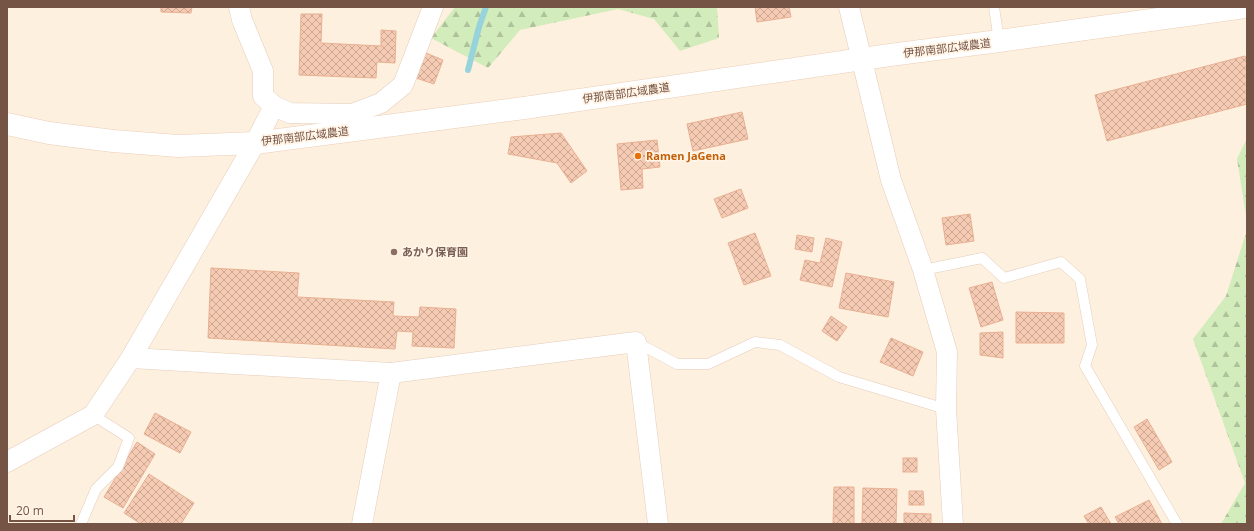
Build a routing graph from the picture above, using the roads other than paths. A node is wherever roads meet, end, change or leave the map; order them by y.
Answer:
1 (239, 7) edge
2 (433, 7) edge
3 (849, 7) edge
4 (994, 7) edge
5 (1244, 7) edge
6 (999, 41) junction
7 (862, 59) junction
8 (274, 106) junction
9 (7, 124) edge
10 (255, 143) junction
11 (923, 270) junction
12 (636, 342) junction
13 (131, 358) junction
14 (391, 373) junction
15 (946, 410) junction
16 (93, 415) junction
17 (7, 462) edge
18 (82, 524) edge
19 (362, 524) edge
20 (658, 524) edge
21 (953, 524) edge
22 (1177, 524) edge

1 - 8 street
2 - 8 street
3 - 7 street
4 - 6 lane
5 - 6 street, 伊那南部広域農道
6 - 7 street, 伊那南部広域農道
7 - 10 street, 伊那南部広域農道
7 - 11 street
8 - 10 street
9 - 10 street, 伊那南部広域農道
10 - 13 street
11 - 15 street
11 - 22 lane
12 - 14 street
12 - 15 lane
12 - 20 street
13 - 14 street
13 - 16 street
14 - 19 street
15 - 21 street
16 - 17 street
16 - 18 lane

